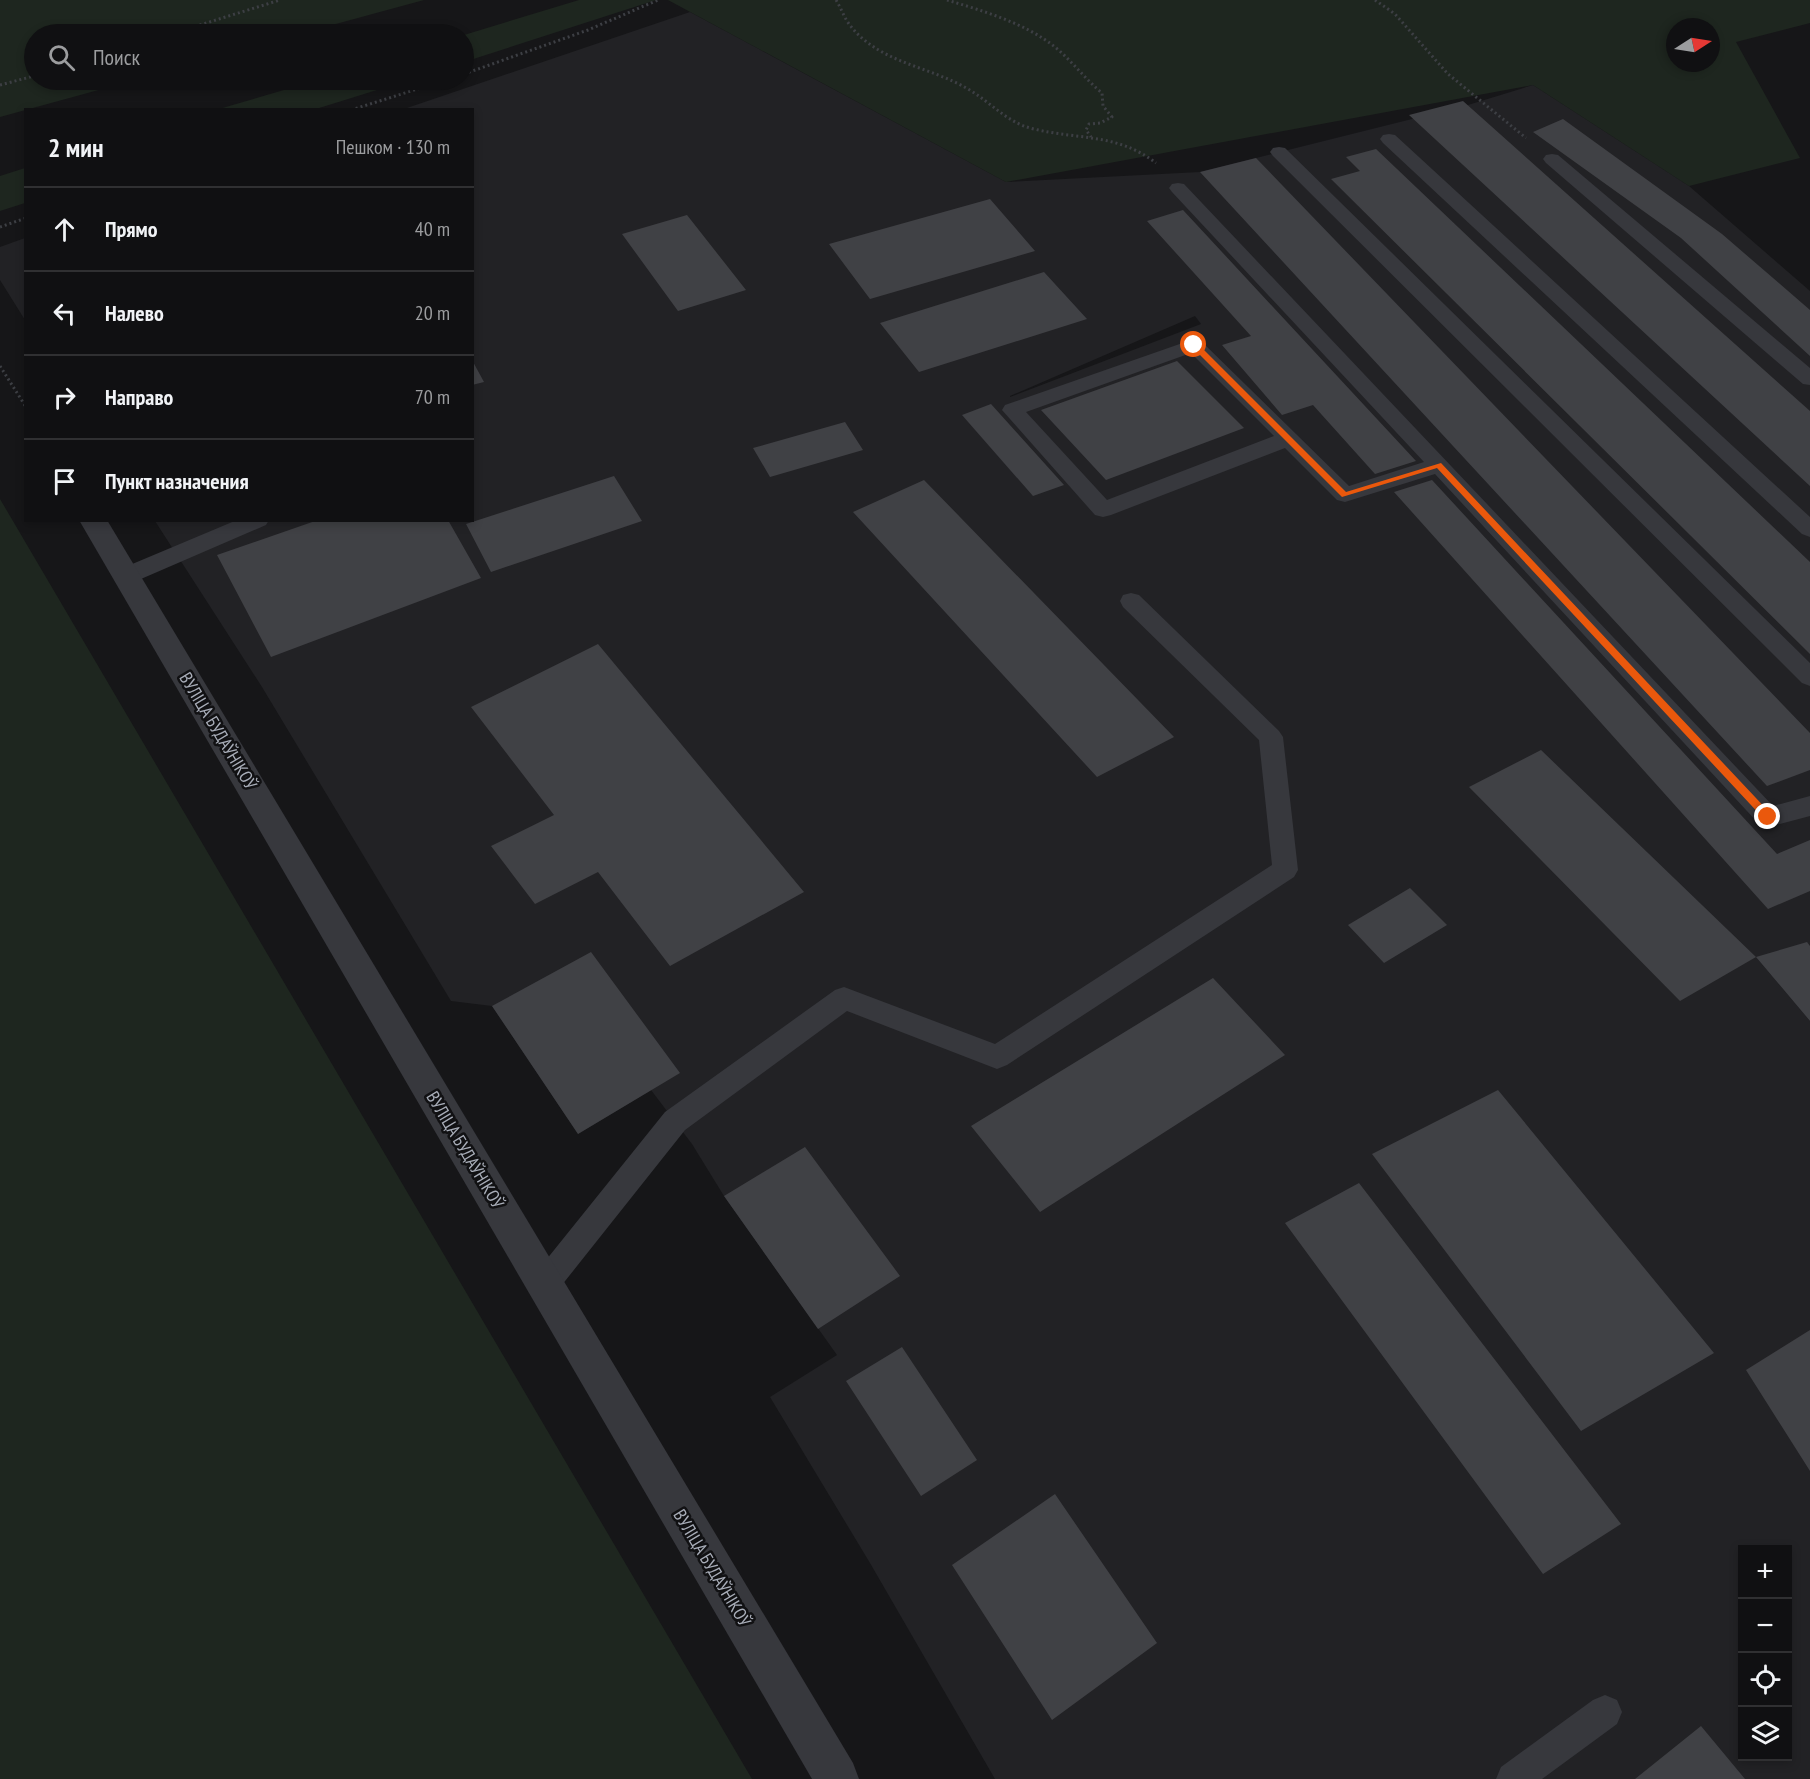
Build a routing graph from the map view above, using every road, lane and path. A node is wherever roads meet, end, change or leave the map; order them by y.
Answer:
1 (280, 0) edge
2 (658, 0) edge
3 (836, 0) edge
4 (947, 0) edge
5 (1375, 0) edge
6 (269, 1) edge
7 (201, 24) edge
8 (474, 70) edge
9 (24, 79) edge
10 (0, 85) edge
11 (414, 90) edge
12 (357, 108) edge
13 (1091, 138) junction
14 (1389, 139) dead end
15 (1279, 152) dead end
16 (1552, 159) joint
17 (1178, 188) joint
18 (24, 219) edge
19 (0, 227) edge
20 (0, 366) edge
21 (1810, 379) edge
22 (24, 404) edge
23 (1287, 439) junction
24 (1439, 465) junction
25 (94, 522) edge
26 (253, 522) edge
27 (1810, 529) edge
28 (126, 576) junction
29 (1131, 601) dead end
30 (1810, 677) edge
31 (1810, 806) edge
32 (544, 1285) junction
33 (1605, 1712) dead end
34 (837, 1779) edge
35 (1513, 1779) edge

1 - 6 path
2 - 8 path
3 - 13 path
4 - 13 path
5 - 16 path
6 - 7 path
9 - 10 path
11 - 12 path
13 - 17 path
14 - 27 lane
15 - 30 lane
16 - 21 lane
17 - 24 lane
18 - 19 path
20 - 22 path
23 - 23 lane
23 - 24 lane
24 - 31 lane
25 - 28 street, ВУЛІЦА БУДАЎНІКОЎ
26 - 28 lane
28 - 32 street, ВУЛІЦА БУДАЎНІКОЎ
29 - 32 lane
32 - 34 street, ВУЛІЦА БУДАЎНІКОЎ
33 - 35 lane

